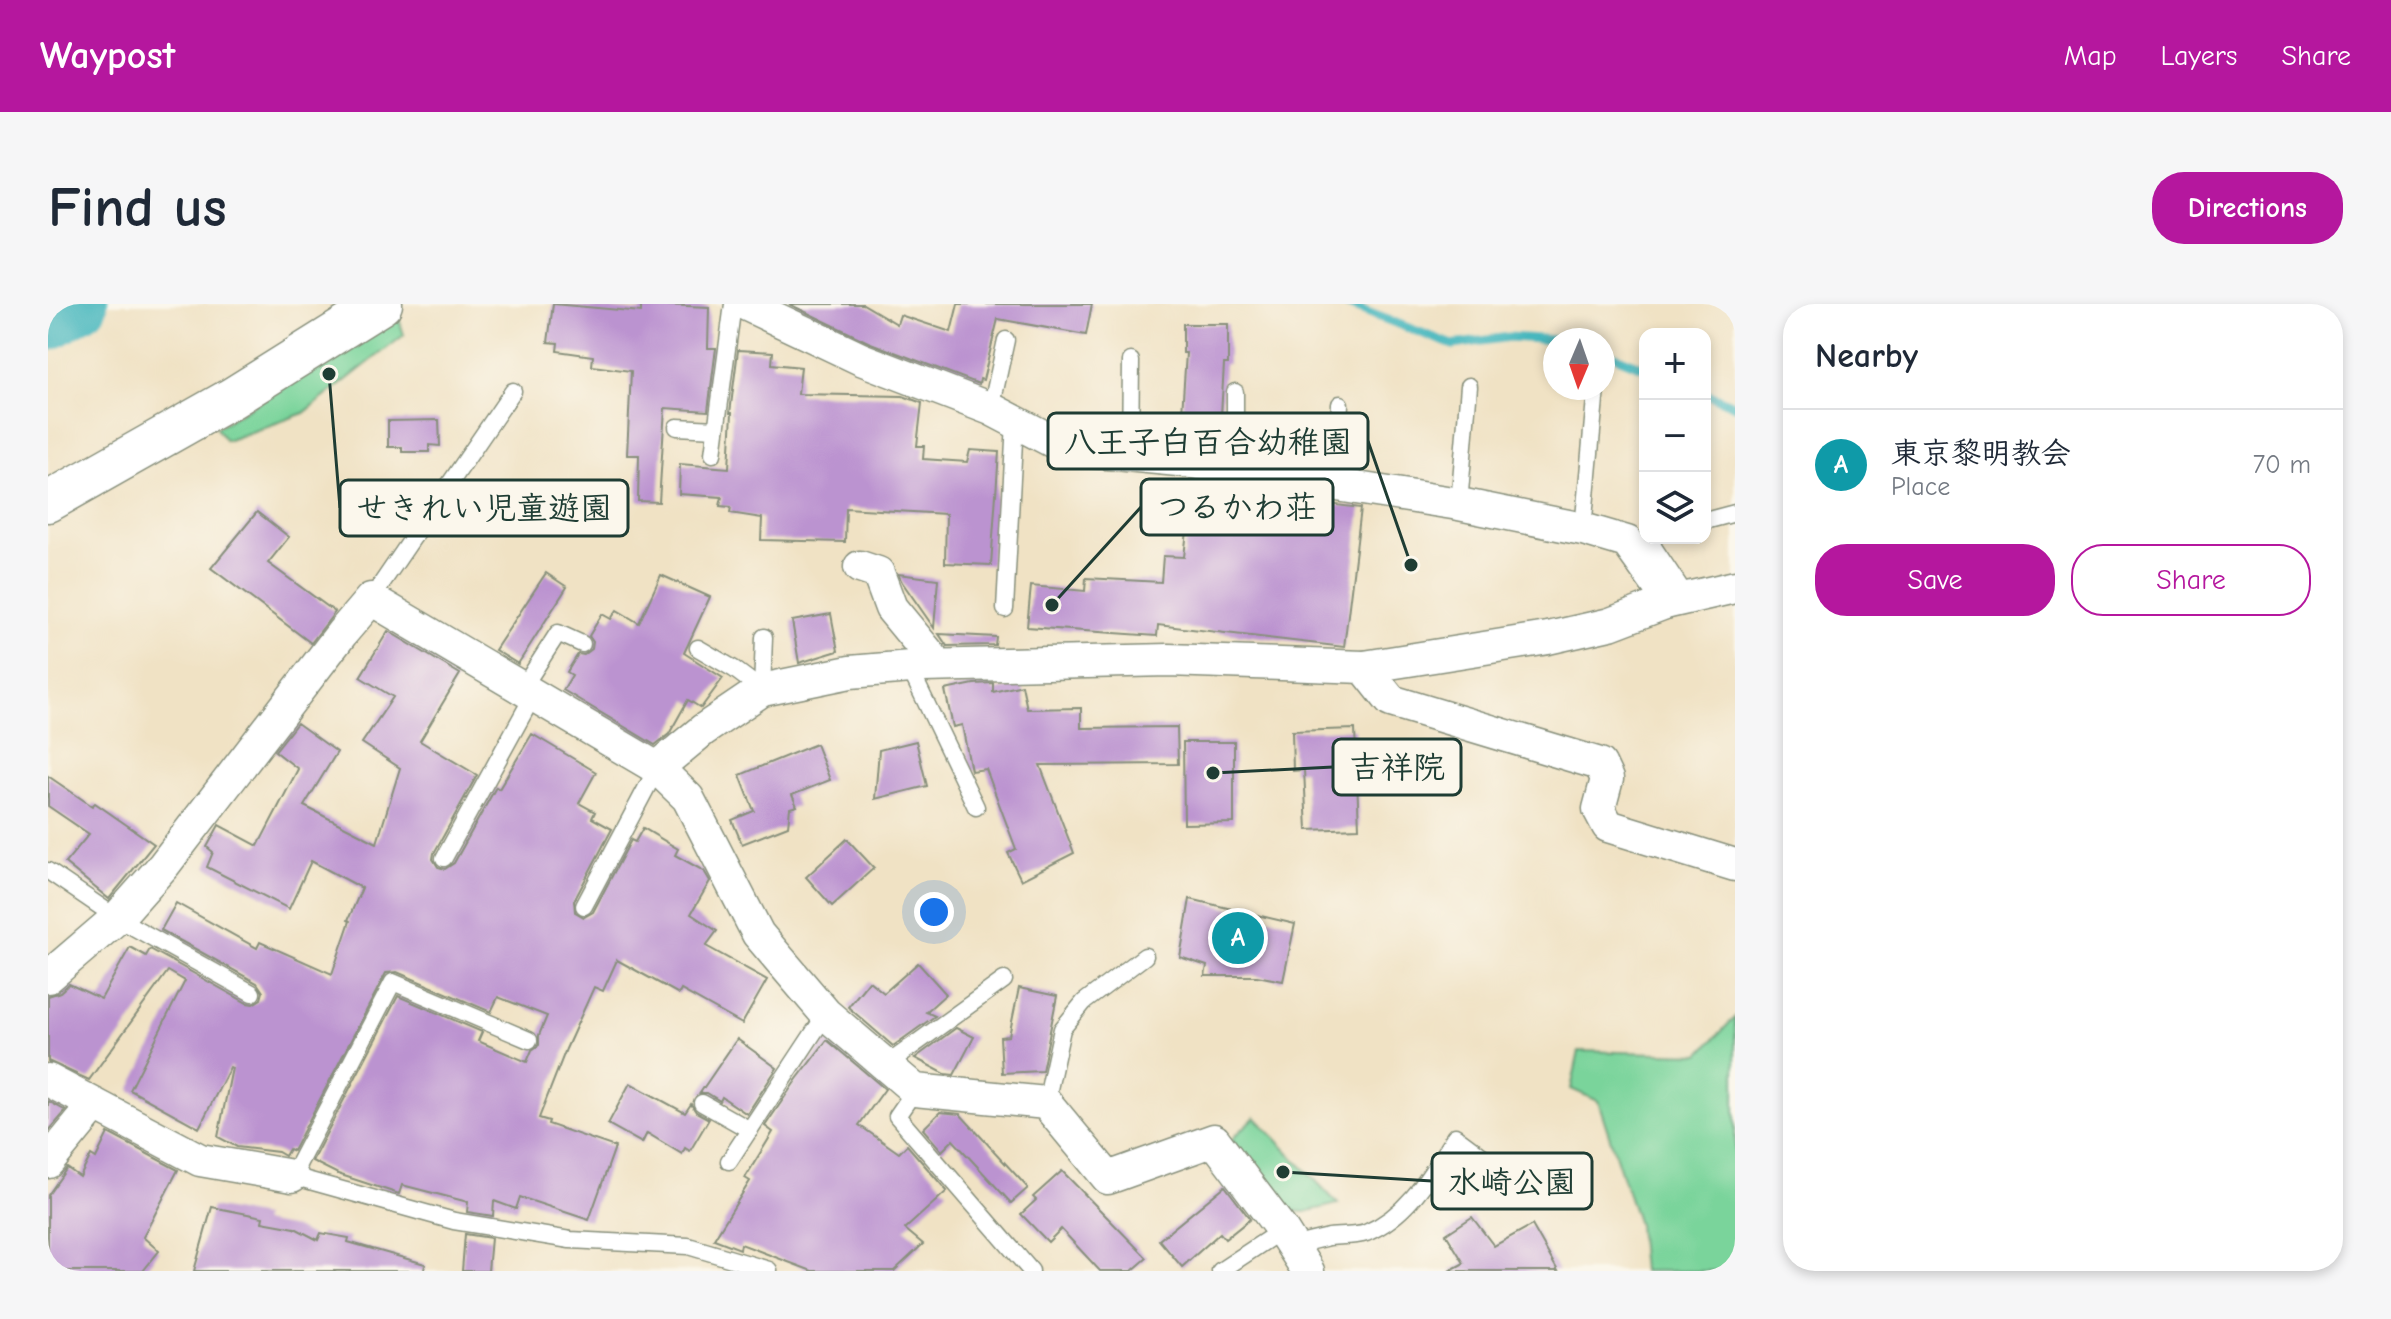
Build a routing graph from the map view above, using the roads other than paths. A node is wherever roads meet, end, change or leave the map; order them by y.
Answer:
1 (382, 304) edge
2 (733, 304) edge
3 (745, 304) edge
4 (1006, 340) dead end
5 (1131, 361) dead end
6 (1469, 386) dead end
7 (513, 391) dead end
8 (1235, 392) dead end
9 (1595, 400) edge
10 (1340, 404) dead end
11 (1003, 415) junction
12 (677, 427) dead end
13 (716, 429) junction
14 (713, 454) dead end
15 (1130, 455) junction
16 (1235, 468) junction
17 (1335, 485) junction
18 (48, 502) edge
19 (1459, 504) junction
20 (1735, 513) edge
21 (1711, 519) edge
22 (1583, 529) junction
23 (1652, 544) edge
24 (860, 567) dead end
25 (1735, 587) edge
26 (371, 599) junction
27 (1676, 601) junction
28 (1005, 609) dead end
29 (764, 637) dead end
30 (582, 644) dead end
31 (698, 648) dead end
32 (924, 666) junction
33 (1364, 667) junction
34 (762, 690) junction
35 (527, 693) junction
36 (657, 768) junction
37 (976, 807) dead end
38 (444, 858) dead end
39 (1735, 865) edge
40 (48, 871) edge
41 (584, 906) dead end
42 (117, 918) junction
43 (1145, 956) dead end
44 (48, 977) edge
45 (1004, 980) dead end
46 (252, 993) dead end
47 (826, 1014) junction
48 (529, 1040) dead end
49 (886, 1065) junction
50 (48, 1080) edge
51 (915, 1090) junction
52 (702, 1103) dead end
53 (1046, 1103) junction
54 (95, 1105) junction
55 (750, 1130) junction
56 (729, 1161) dead end
57 (48, 1162) edge
58 (292, 1176) junction
59 (1507, 1188) dead end
60 (1294, 1249) edge
61 (738, 1266) edge
62 (769, 1270) edge
63 (1031, 1271) edge
64 (1220, 1271) edge

1 - 18 street
2 - 13 lane
3 - 11 street
4 - 11 lane
5 - 15 lane
6 - 19 lane
7 - 26 lane
8 - 16 lane
9 - 22 lane
10 - 17 lane
11 - 15 street
11 - 28 lane
12 - 13 lane
13 - 14 lane
15 - 16 street
16 - 17 street
17 - 19 street
19 - 22 street
20 - 21 lane
22 - 27 street
23 - 27 lane
24 - 32 street
25 - 27 street
26 - 35 street
26 - 42 street
27 - 33 street
29 - 34 lane
30 - 35 lane
31 - 34 lane
32 - 33 street
32 - 34 street
32 - 37 lane
33 - 39 street
34 - 36 street
35 - 36 street
35 - 38 lane
36 - 41 lane
36 - 47 street
40 - 42 lane
42 - 44 street
42 - 46 lane
43 - 53 lane
45 - 49 lane
47 - 49 street
47 - 55 lane
48 - 58 lane
49 - 51 street
50 - 54 street
51 - 53 street
51 - 63 lane
52 - 55 lane
53 - 60 street
54 - 57 street
54 - 58 street
55 - 56 lane
58 - 61 lane
59 - 60 lane
60 - 64 lane
61 - 62 lane

